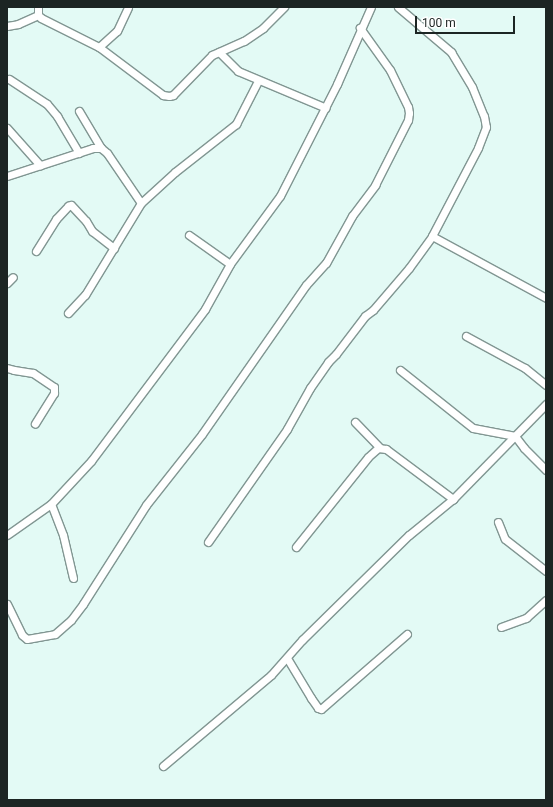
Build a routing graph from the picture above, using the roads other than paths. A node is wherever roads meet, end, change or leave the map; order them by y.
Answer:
1 (38, 7) edge
2 (128, 7) edge
3 (284, 7) edge
4 (371, 7) edge
5 (398, 7) edge
6 (38, 15) junction
7 (7, 26) edge
8 (360, 28) junction
9 (99, 47) junction
10 (219, 52) junction
11 (9, 79) dead end
12 (258, 81) junction
13 (326, 108) junction
14 (79, 112) dead end
15 (7, 128) edge
16 (102, 148) junction
17 (79, 153) junction
18 (40, 166) junction
19 (7, 176) edge
20 (141, 203) junction
21 (189, 235) dead end
22 (432, 236) junction
23 (114, 248) junction
24 (36, 251) dead end
25 (230, 264) junction
26 (13, 276) dead end
27 (7, 283) edge
28 (546, 298) edge
29 (68, 313) dead end
30 (466, 336) dead end
31 (7, 368) edge
32 (400, 370) dead end
33 (546, 385) edge
34 (546, 404) edge
35 (355, 422) dead end
36 (35, 424) dead end
37 (515, 436) junction
38 (380, 448) junction
39 (546, 470) edge
40 (453, 498) junction
41 (51, 504) junction
42 (498, 522) dead end
43 (7, 535) edge
44 (208, 542) dead end
45 (296, 547) dead end
46 (546, 571) edge
47 (73, 578) dead end
48 (546, 600) edge
49 (7, 604) edge
50 (501, 627) dead end
51 (407, 634) dead end
52 (287, 658) junction
53 (163, 766) dead end

1 - 6 street
2 - 9 street
3 - 10 street
4 - 8 street
5 - 22 street
6 - 7 street
6 - 9 street
8 - 13 street
8 - 49 street
9 - 10 street
10 - 12 street
11 - 17 street
12 - 13 street
12 - 20 street
13 - 25 street
14 - 16 street
15 - 18 street
16 - 17 street
16 - 20 street
17 - 18 street
18 - 19 street
20 - 23 street
21 - 25 street
22 - 28 street
22 - 44 street
23 - 24 street
23 - 29 street
25 - 41 street
26 - 27 street
30 - 33 street
31 - 36 street
32 - 37 street
34 - 37 street
35 - 38 street
37 - 39 street
37 - 40 street
38 - 40 street
38 - 45 street
40 - 52 street
41 - 43 street
41 - 47 street
42 - 46 street
48 - 50 street
51 - 52 street
52 - 53 street

